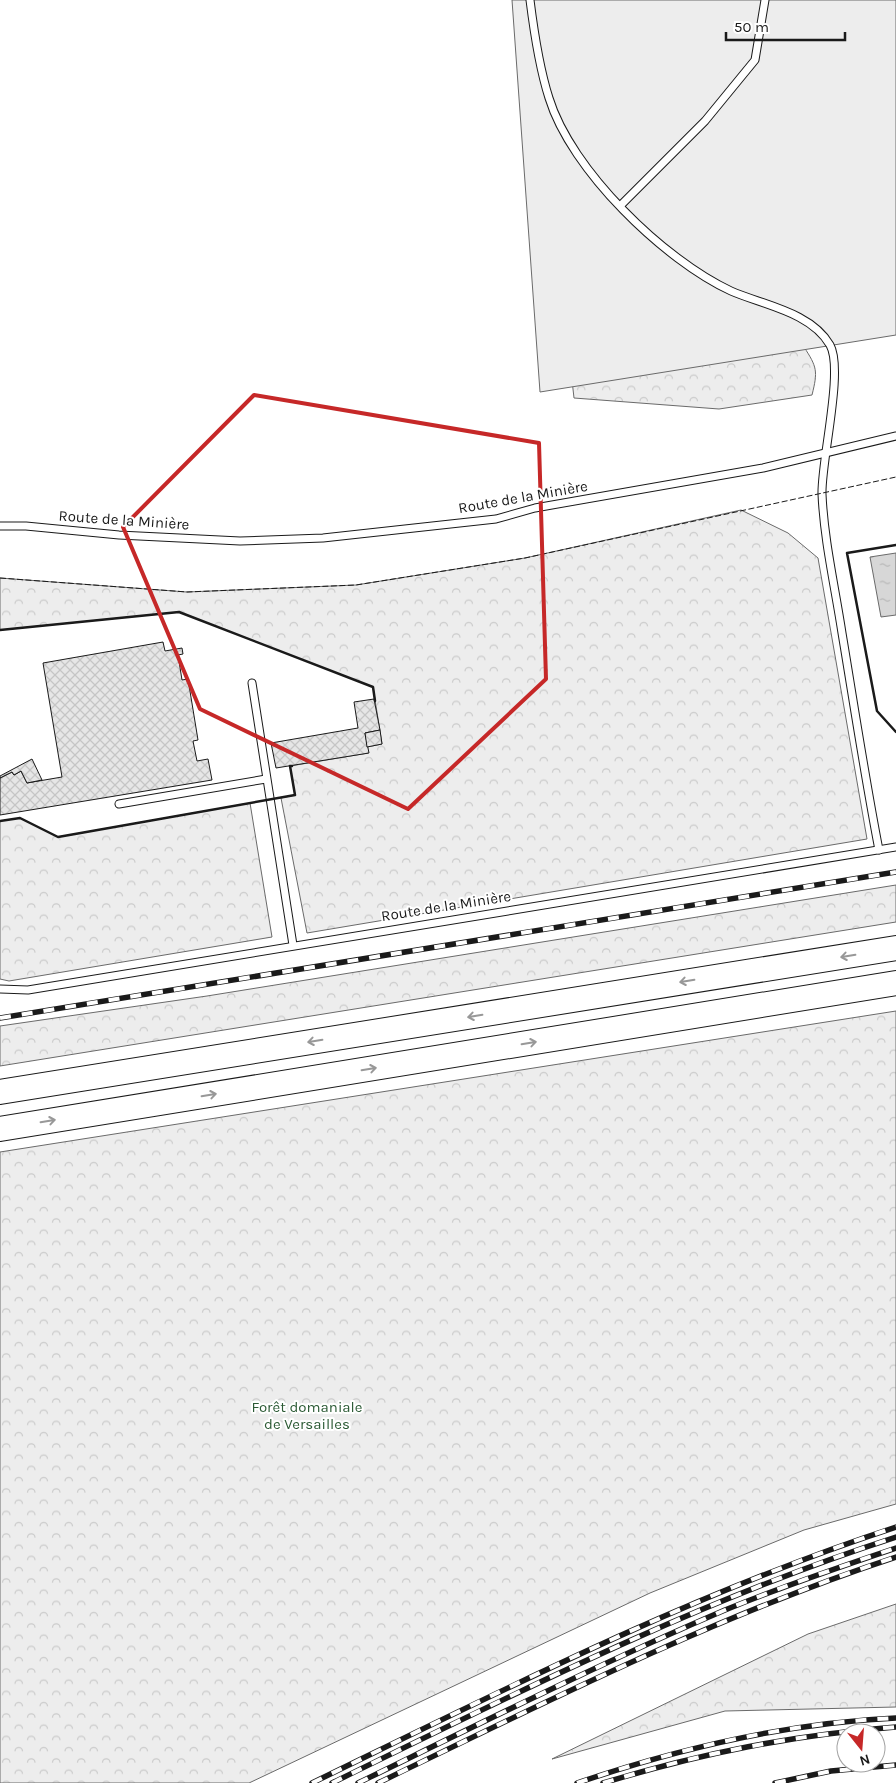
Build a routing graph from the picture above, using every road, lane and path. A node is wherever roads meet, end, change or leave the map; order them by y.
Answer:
1 (530, 0) edge
2 (765, 0) edge
3 (620, 205) junction
4 (896, 436) edge
5 (826, 453) junction
6 (0, 526) edge
7 (252, 683) dead end
8 (266, 779) junction
9 (119, 804) dead end
10 (896, 847) edge
11 (879, 850) junction
12 (293, 945) junction
13 (896, 948) edge
14 (896, 983) edge
15 (0, 989) edge
16 (0, 1092) edge
17 (0, 1129) edge

1 - 3 lane
2 - 3 lane
3 - 5 lane
4 - 5 lane, Route de la Minière
5 - 6 lane, Route de la Minière
5 - 11 lane
7 - 8 lane
8 - 9 lane
8 - 12 lane
10 - 11 lane, Route de la Minière
11 - 12 lane, Route de la Minière
12 - 15 lane, Route de la Minière
13 -> 16 highway
17 -> 14 highway

